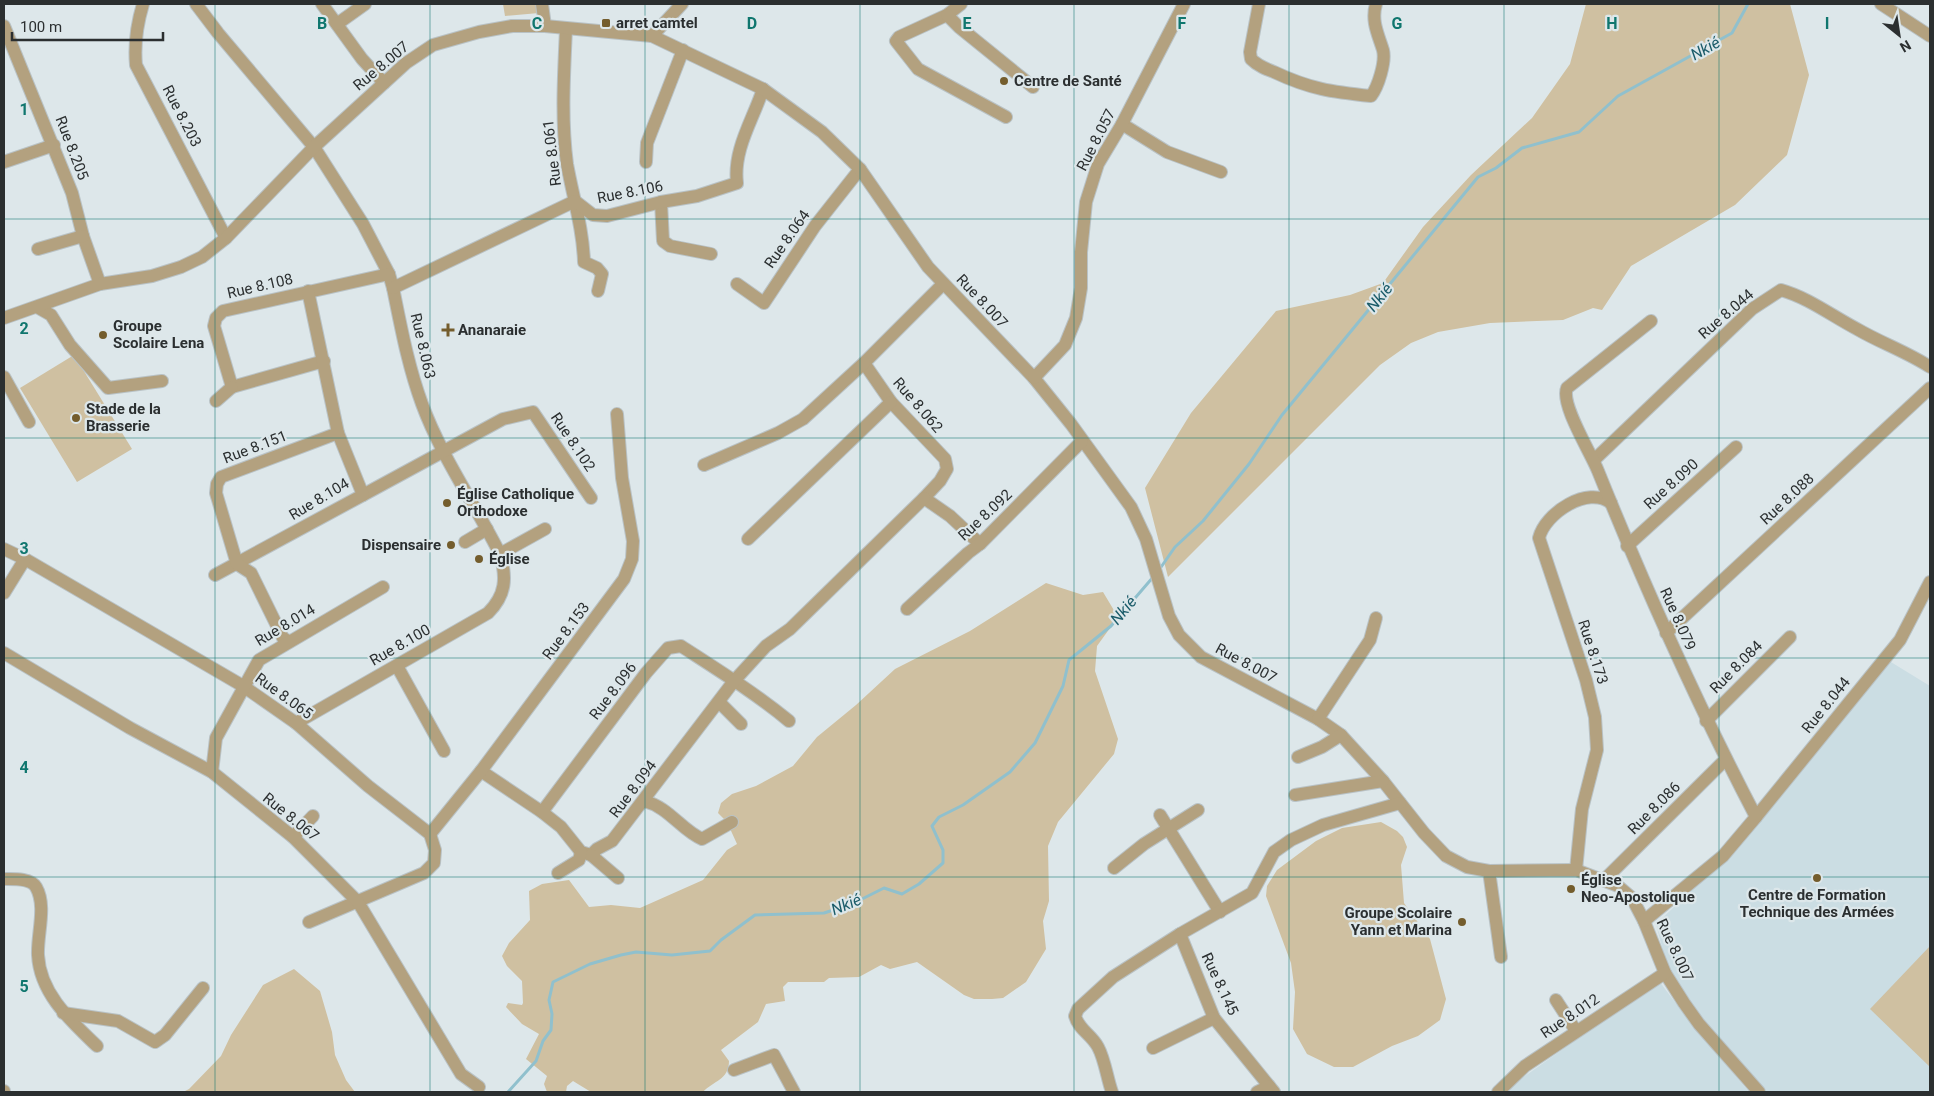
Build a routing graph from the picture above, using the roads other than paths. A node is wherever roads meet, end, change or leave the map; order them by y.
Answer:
1 (143, 4) edge
2 (196, 4) edge
3 (322, 4) edge
4 (365, 4) edge
5 (542, 4) edge
6 (682, 4) edge
7 (961, 4) edge
8 (1184, 4) edge
9 (1259, 4) edge
10 (1376, 4) edge
11 (1881, 4) edge
12 (948, 15) junction
13 (337, 24) junction
14 (4, 26) edge
15 (545, 26) junction
16 (566, 29) junction
17 (652, 36) junction
18 (1930, 36) edge
19 (683, 50) junction
20 (384, 83) junction
21 (1033, 86) dead end
22 (763, 89) junction
23 (1006, 117) dead end
24 (1122, 124) junction
25 (54, 145) junction
26 (314, 147) junction
27 (4, 162) edge
28 (646, 162) dead end
29 (860, 169) junction
30 (1221, 172) dead end
31 (575, 201) junction
32 (661, 202) junction
33 (83, 236) junction
34 (226, 238) junction
35 (38, 249) dead end
36 (711, 254) dead end
37 (389, 274) junction
38 (100, 284) junction
39 (737, 284) dead end
40 (944, 284) junction
41 (393, 288) junction
42 (308, 291) junction
43 (598, 291) dead end
44 (37, 307) junction
45 (4, 318) edge
46 (1651, 321) dead end
47 (324, 361) junction
48 (864, 363) junction
49 (1930, 367) edge
50 (4, 377) edge
51 (1034, 378) junction
52 (162, 381) dead end
53 (232, 387) junction
54 (1930, 388) edge
55 (216, 401) dead end
56 (891, 402) junction
57 (617, 414) dead end
58 (29, 422) dead end
59 (338, 433) junction
60 (1082, 441) junction
61 (1736, 447) dead end
62 (443, 450) junction
63 (1594, 460) junction
64 (704, 465) dead end
65 (363, 495) junction
66 (591, 498) dead end
67 (924, 498) junction
68 (1611, 503) junction
69 (487, 529) junction
70 (545, 529) dead end
71 (748, 539) dead end
72 (465, 542) dead end
73 (980, 544) junction
74 (1628, 546) junction
75 (4, 549) edge
76 (500, 554) junction
77 (25, 558) junction
78 (237, 564) junction
79 (215, 575) dead end
80 (504, 581) joint
81 (1930, 582) edge
82 (383, 587) dead end
83 (4, 593) edge
84 (907, 609) dead end
85 (1376, 618) dead end
86 (1666, 633) junction
87 (1790, 637) dead end
88 (288, 641) junction
89 (4, 653) edge
90 (397, 666) junction
91 (734, 681) junction
92 (243, 686) junction
93 (719, 702) junction
94 (1318, 720) junction
95 (789, 721) dead end
96 (1706, 721) junction
97 (296, 723) junction
98 (741, 724) dead end
99 (1341, 735) junction
100 (444, 751) dead end
101 (1298, 757) dead end
102 (1726, 759) junction
103 (481, 771) junction
104 (212, 772) junction
105 (1383, 781) junction
106 (1295, 795) dead end
107 (644, 801) junction
108 (1400, 803) junction
109 (1198, 810) dead end
110 (542, 812) junction
111 (1160, 815) dead end
112 (313, 816) dead end
113 (1756, 817) junction
114 (732, 822) dead end
115 (1167, 829) junction
116 (430, 834) junction
117 (293, 837) junction
118 (586, 854) junction
119 (1114, 868) dead end
120 (1576, 870) junction
121 (1490, 871) junction
122 (558, 873) dead end
123 (4, 878) edge
124 (618, 878) dead end
125 (1604, 879) junction
126 (358, 902) junction
127 (1220, 912) junction
128 (1644, 921) junction
129 (309, 922) dead end
130 (1180, 934) junction
131 (1501, 957) dead end
132 (1664, 973) junction
133 (203, 988) dead end
134 (1556, 1000) dead end
135 (63, 1013) junction
136 (1214, 1018) junction
137 (1576, 1031) junction
138 (97, 1046) dead end
139 (1153, 1048) dead end
140 (734, 1070) dead end
141 (479, 1087) dead end
142 (1271, 1089) edge
143 (794, 1092) edge
144 (1112, 1092) edge
145 (1257, 1092) edge
146 (1498, 1092) edge
147 (1759, 1092) edge

1 - 34 street, Rue 8.203
2 - 26 street
3 - 13 street
4 - 13 street
5 - 15 street
6 - 17 street
7 - 12 street
8 - 24 street, Rue 8.057
9 - 10 street
11 - 18 street
12 - 21 street
12 - 23 street
13 - 20 street
14 - 25 street, Rue 8.205
15 - 16 street, Rue 8.007
15 - 20 street, Rue 8.007
16 - 17 street, Rue 8.007
16 - 31 street, Rue 8.061
17 - 19 street, Rue 8.007
19 - 22 street, Rue 8.007
19 - 28 street
20 - 26 street, Rue 8.007
22 - 29 street, Rue 8.007
22 - 32 street, Rue 8.106
24 - 30 street
24 - 51 street, Rue 8.057
25 - 27 street
25 - 33 street, Rue 8.205
26 - 34 street, Rue 8.007
26 - 37 street, Rue 8.063
29 - 39 street, Rue 8.064
29 - 40 street, Rue 8.007
31 - 32 street, Rue 8.106
31 - 41 street, Rue 8.106
31 - 43 street, Rue 8.061
32 - 36 street
33 - 35 street
33 - 38 street, Rue 8.205
34 - 38 street, Rue 8.007
37 - 41 street, Rue 8.063
37 - 42 street, Rue 8.108
38 - 44 street, Rue 8.007
40 - 48 street
40 - 51 street, Rue 8.007
41 - 62 street, Rue 8.063
42 - 47 street
42 - 53 street, Rue 8.108
44 - 45 street, Rue 8.007
44 - 52 street
46 - 63 street, Rue 8.079
47 - 53 street
47 - 59 street
48 - 56 street, Rue 8.062
48 - 64 street
49 - 63 street, Rue 8.044
50 - 58 street
51 - 60 street, Rue 8.007
53 - 55 street
54 - 86 street, Rue 8.088
56 - 67 street, Rue 8.062
56 - 71 street
57 - 103 street, Rue 8.153
59 - 65 street, Rue 8.104
59 - 78 street, Rue 8.151
60 - 73 street, Rue 8.092
60 - 94 street, Rue 8.007
61 - 74 street, Rue 8.090
62 - 65 street
62 - 66 street, Rue 8.102
62 - 69 street, Rue 8.063
63 - 68 street, Rue 8.079
65 - 78 street, Rue 8.104
67 - 73 street
67 - 91 street, Rue 8.062
68 - 74 street, Rue 8.079
68 - 120 street, Rue 8.173
69 - 72 street
69 - 76 street, Rue 8.063
70 - 76 street
73 - 84 street, Rue 8.092
74 - 86 street, Rue 8.079
75 - 77 street, Rue 8.065
76 - 80 street, Rue 8.063
77 - 83 street
77 - 92 street, Rue 8.065
78 - 79 street, Rue 8.104
78 - 88 street
80 - 90 street, Rue 8.100
81 - 113 street, Rue 8.044
82 - 88 street, Rue 8.014
85 - 94 street
86 - 96 street, Rue 8.079
87 - 96 street, Rue 8.084
88 - 92 street, Rue 8.014
89 - 104 street, Rue 8.067
90 - 97 street, Rue 8.100
90 - 100 street
91 - 93 street, Rue 8.094
91 - 95 street, Rue 8.096
91 - 110 street, Rue 8.096
92 - 97 street, Rue 8.065
92 - 104 street, Rue 8.014
93 - 98 street
93 - 107 street, Rue 8.094
94 - 99 street, Rue 8.007
96 - 102 street, Rue 8.079
97 - 116 street, Rue 8.065
99 - 101 street
99 - 105 street, Rue 8.007
102 - 113 street, Rue 8.079
102 - 125 street, Rue 8.086
103 - 110 street
103 - 116 street, Rue 8.153
104 - 117 street, Rue 8.067
105 - 106 street
105 - 108 street, Rue 8.007
107 - 114 street
107 - 118 street, Rue 8.094
108 - 121 street, Rue 8.007
108 - 127 street
109 - 115 street
110 - 118 street
111 - 115 street
112 - 117 street
113 - 128 street
115 - 119 street
115 - 127 street
116 - 126 street
117 - 126 street, Rue 8.067
118 - 122 street, Rue 8.094
118 - 124 street
120 - 121 street, Rue 8.007
120 - 125 street, Rue 8.007
121 - 131 street
123 - 135 street
125 - 128 street, Rue 8.007
126 - 129 street
126 - 141 street, Rue 8.067
127 - 130 street
128 - 132 street, Rue 8.007
130 - 136 street, Rue 8.145
130 - 144 street
132 - 137 street, Rue 8.012
132 - 147 street, Rue 8.007
133 - 135 street
134 - 137 street
135 - 138 street
136 - 139 street
136 - 142 street, Rue 8.145
137 - 146 street, Rue 8.012
140 - 143 street
142 - 145 street

